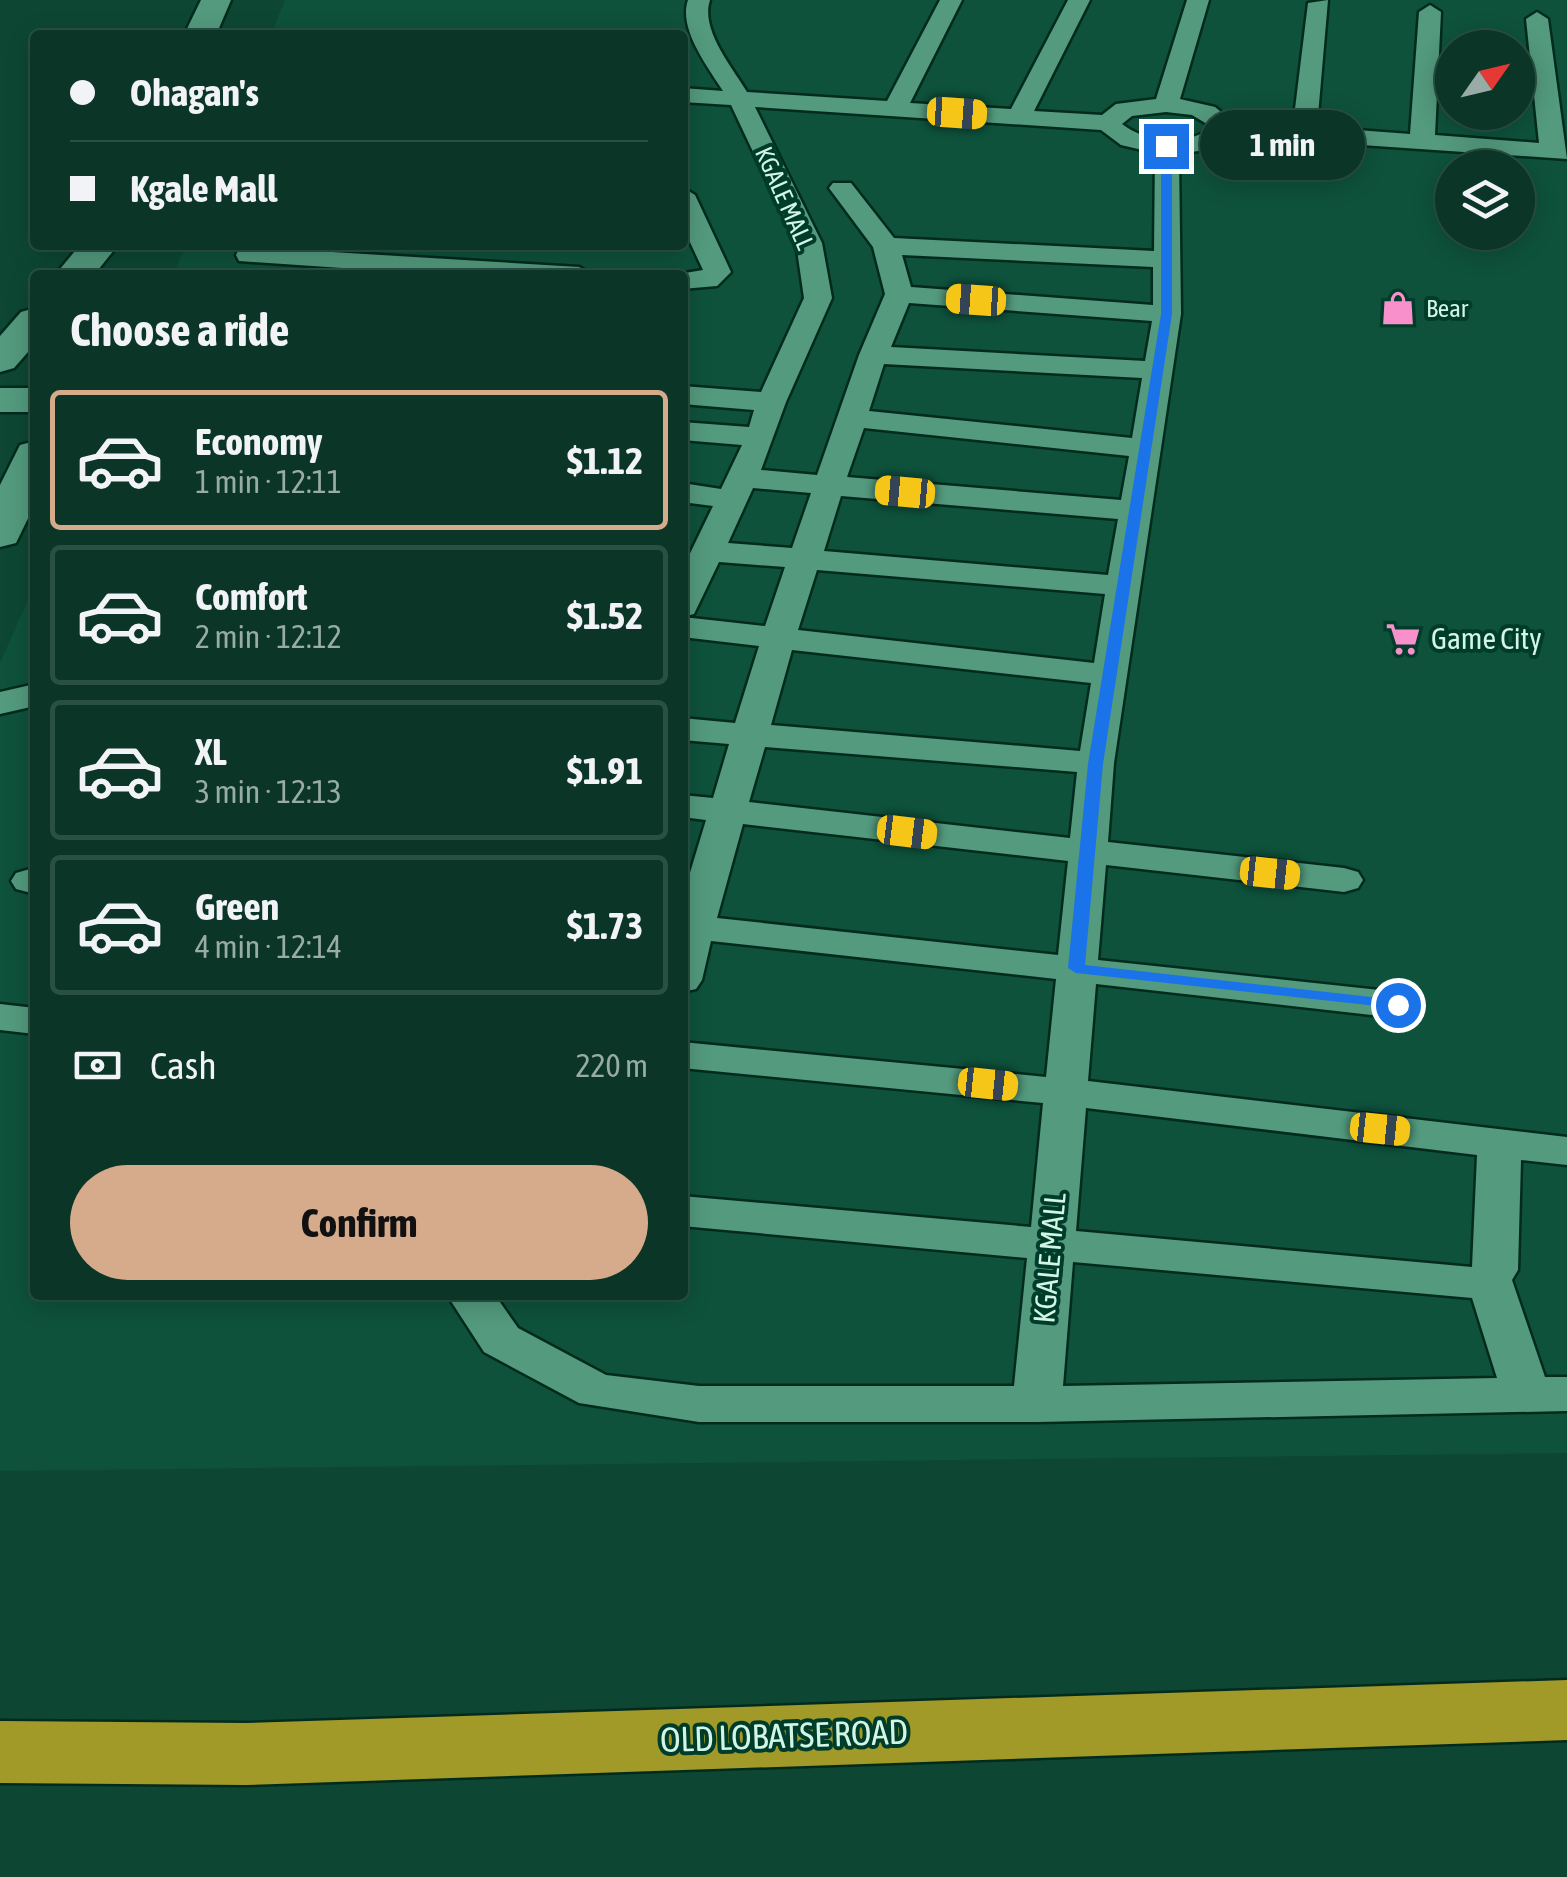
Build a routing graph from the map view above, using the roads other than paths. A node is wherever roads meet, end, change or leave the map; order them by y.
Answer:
1 (216, 0) edge
2 (699, 0) edge
3 (951, 0) edge
4 (1079, 0) edge
5 (1198, 0) edge
6 (1318, 4) dead end
7 (1430, 12) dead end
8 (1537, 19) dead end
9 (202, 30) edge
10 (688, 95) edge
11 (739, 98) junction
12 (1166, 105) junction
13 (894, 108) junction
14 (1020, 117) junction
15 (1108, 123) junction
16 (1225, 128) junction
17 (1304, 133) junction
18 (1422, 142) junction
19 (1166, 146) junction
20 (1560, 152) edge
21 (842, 188) dead end
22 (690, 227) edge
23 (886, 246) junction
24 (97, 250) edge
25 (248, 258) edge
26 (1166, 260) junction
27 (79, 270) edge
28 (482, 270) edge
29 (688, 281) edge
30 (899, 294) junction
31 (1166, 314) junction
32 (30, 326) edge
33 (873, 355) junction
34 (0, 360) edge
35 (30, 368) edge
36 (0, 370) edge
37 (1157, 370) junction
38 (688, 395) edge
39 (0, 400) edge
40 (30, 400) edge
41 (770, 402) junction
42 (852, 418) junction
43 (688, 431) edge
44 (760, 437) junction
45 (1145, 449) junction
46 (30, 465) edge
47 (828, 486) junction
48 (736, 489) junction
49 (688, 492) edge
50 (1136, 511) junction
51 (0, 534) edge
52 (708, 551) junction
53 (806, 560) junction
54 (1123, 586) junction
55 (688, 594) edge
56 (688, 628) edge
57 (778, 638) junction
58 (1109, 675) junction
59 (30, 696) edge
60 (0, 703) edge
61 (688, 729) edge
62 (752, 734) junction
63 (1096, 764) junction
64 (688, 807) edge
65 (728, 812) junction
66 (1086, 854) junction
67 (1344, 880) dead end
68 (694, 926) junction
69 (688, 953) edge
70 (1076, 968) junction
71 (1398, 1005) dead end
72 (0, 1017) edge
73 (30, 1021) edge
74 (688, 1056) edge
75 (1064, 1092) junction
76 (1499, 1143) junction
77 (1567, 1152) edge
78 (688, 1212) edge
79 (1052, 1244) junction
80 (1489, 1280) junction
81 (473, 1300) edge
82 (1547, 1395) edge
83 (1037, 1404) junction
84 (1567, 1710) edge
85 (0, 1752) edge

1 - 9 street
2 - 11 lane, KGALE MALL
3 - 13 lane
4 - 14 lane
5 - 12 lane
6 - 17 lane
7 - 18 lane
8 - 20 lane
10 - 11 lane
11 - 13 lane
11 - 41 lane, KGALE MALL
12 - 15 lane
12 - 16 lane
13 - 14 lane
14 - 15 lane
15 - 19 lane
16 - 17 lane
16 - 19 lane
17 - 18 lane
18 - 20 lane
19 - 26 lane, KGALE MALL
21 - 23 lane
22 - 29 lane
23 - 26 lane
23 - 30 lane
24 - 27 street
25 - 28 lane
26 - 31 lane, KGALE MALL
30 - 31 lane
30 - 33 lane
31 - 37 lane, KGALE MALL
32 - 34 street
33 - 37 lane
33 - 42 lane
35 - 36 street
37 - 45 lane, KGALE MALL
38 - 41 lane
39 - 40 street
41 - 44 lane, KGALE MALL
42 - 45 lane
42 - 47 lane
43 - 44 lane
44 - 48 lane, KGALE MALL
45 - 50 lane, KGALE MALL
46 - 51 street
47 - 48 lane
47 - 50 lane
47 - 53 lane
48 - 49 lane
48 - 52 lane, KGALE MALL
50 - 54 lane, KGALE MALL
52 - 53 lane
52 - 55 lane, KGALE MALL
53 - 54 lane
53 - 57 lane
54 - 58 lane, KGALE MALL
56 - 57 lane
57 - 58 lane
57 - 62 lane
58 - 63 lane, KGALE MALL
59 - 60 lane
61 - 62 lane
62 - 63 lane
62 - 65 lane
63 - 66 lane, KGALE MALL
64 - 65 lane
65 - 66 lane
65 - 68 lane
66 - 67 lane
66 - 70 lane, KGALE MALL
68 - 69 lane
68 - 70 lane
70 - 71 lane
70 - 75 lane, KGALE MALL
72 - 73 lane
74 - 75 lane
75 - 76 lane
75 - 79 lane, KGALE MALL
76 - 77 lane
76 - 80 lane
78 - 79 lane
79 - 80 lane
79 - 83 lane, KGALE MALL
80 - 82 lane
81 - 83 lane
82 - 83 lane
84 - 85 highway, OLD LOBATSE ROAD

